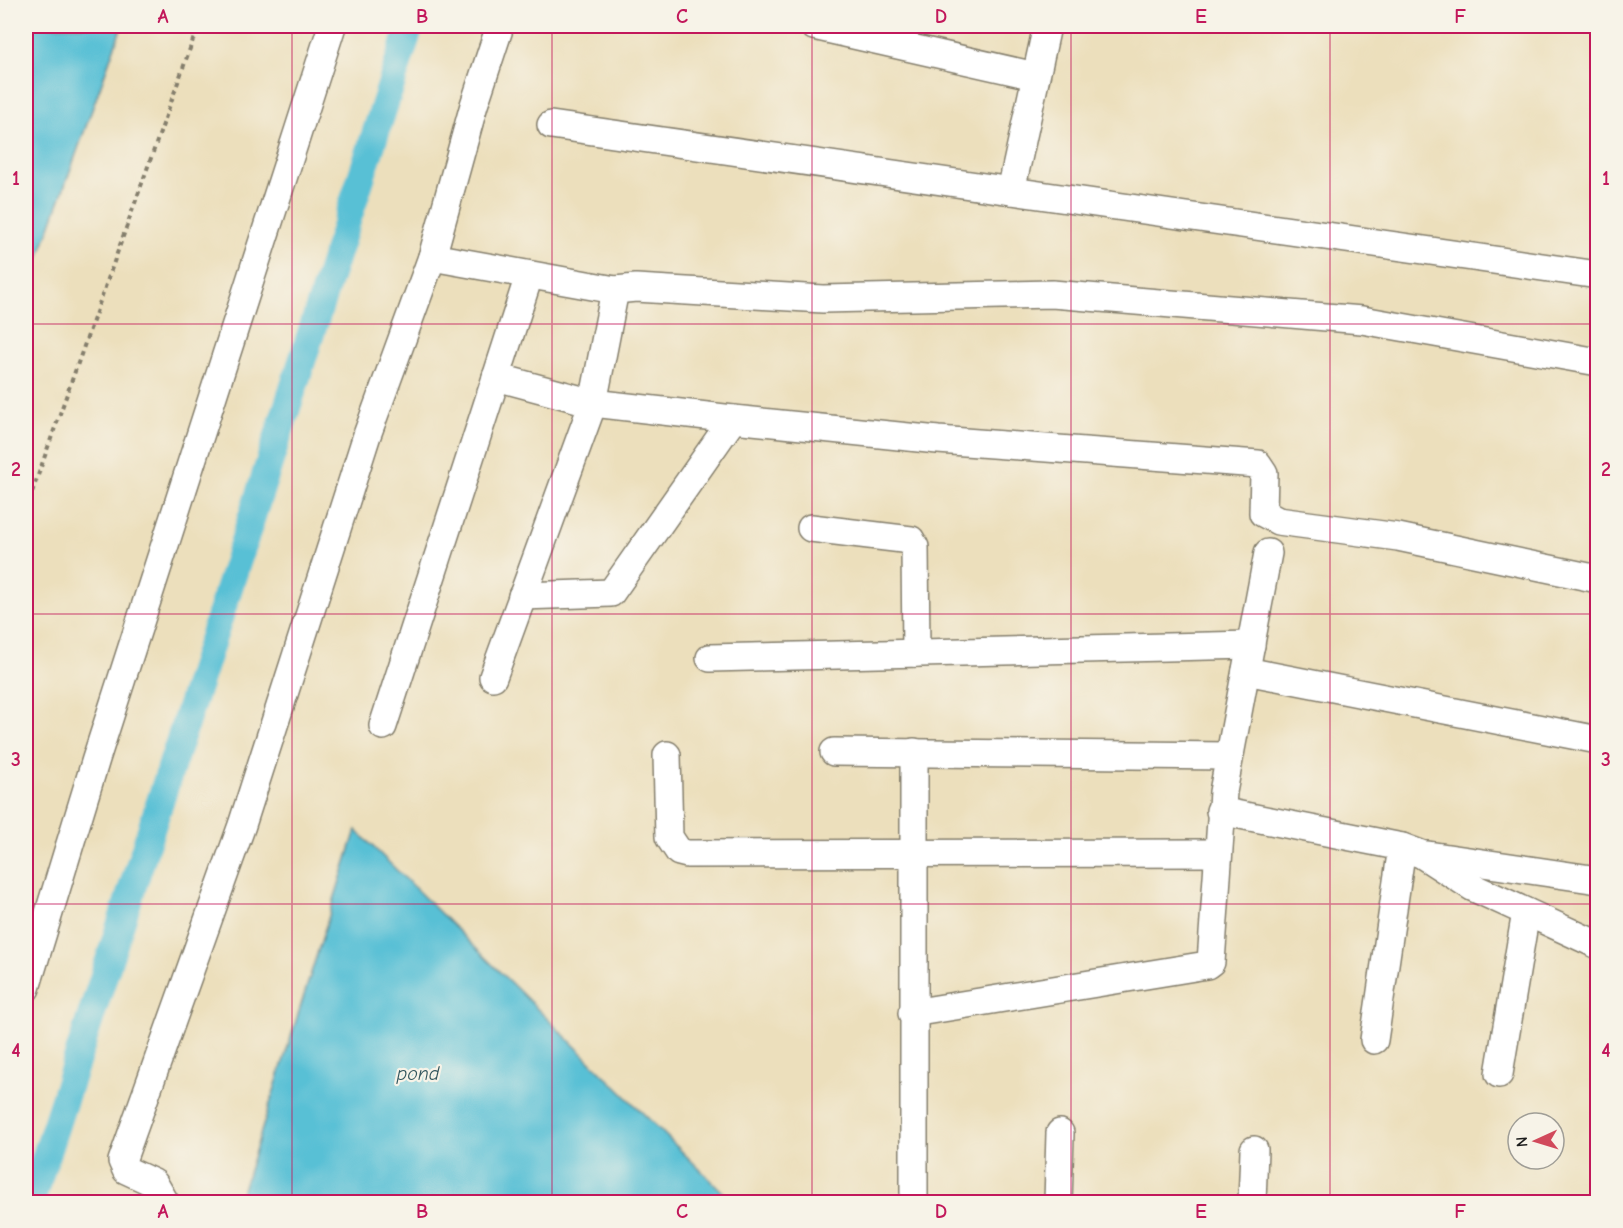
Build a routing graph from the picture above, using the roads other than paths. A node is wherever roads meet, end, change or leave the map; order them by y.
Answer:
1 (332, 26) edge
2 (500, 26) edge
3 (814, 26) edge
4 (1047, 26) edge
5 (1035, 76) junction
6 (552, 125) dead end
7 (1011, 191) junction
8 (432, 257) junction
9 (1598, 275) edge
10 (529, 276) junction
11 (615, 290) junction
12 (1598, 362) edge
13 (496, 377) junction
14 (593, 403) junction
15 (734, 419) junction
16 (811, 528) dead end
17 (1268, 553) dead end
18 (1598, 579) edge
19 (522, 596) junction
20 (916, 653) junction
21 (710, 658) dead end
22 (1248, 658) junction
23 (493, 677) dead end
24 (383, 726) dead end
25 (1598, 740) edge
26 (834, 752) dead end
27 (914, 752) junction
28 (667, 755) dead end
29 (1229, 756) junction
30 (1220, 811) junction
31 (1412, 850) junction
32 (913, 852) junction
33 (1218, 853) junction
34 (1598, 880) edge
35 (1526, 912) junction
36 (1598, 945) edge
37 (26, 988) edge
38 (912, 1013) junction
39 (1374, 1040) dead end
40 (1499, 1074) dead end
41 (1060, 1134) dead end
42 (1254, 1150) dead end
43 (165, 1203) edge
44 (914, 1203) edge
45 (1058, 1203) edge
46 (1252, 1203) edge

1 - 37 street
2 - 8 street
3 - 5 street
4 - 5 street
5 - 7 street
6 - 7 street
7 - 9 street
8 - 10 street
8 - 43 street
10 - 11 street
10 - 13 street
11 - 12 street
11 - 14 street
13 - 14 street
13 - 24 street
14 - 15 street
14 - 19 street
15 - 18 street
15 - 19 street
16 - 20 street
17 - 22 street
19 - 23 street
20 - 21 street
20 - 22 street
22 - 25 street
22 - 29 street
26 - 27 street
27 - 29 street
27 - 32 street
28 - 32 street
29 - 30 street
30 - 31 street
30 - 33 street
31 - 34 street
31 - 35 street
31 - 39 street
32 - 33 street
32 - 38 street
33 - 38 street
35 - 36 street
35 - 40 street
38 - 44 street
41 - 45 street
42 - 46 street

